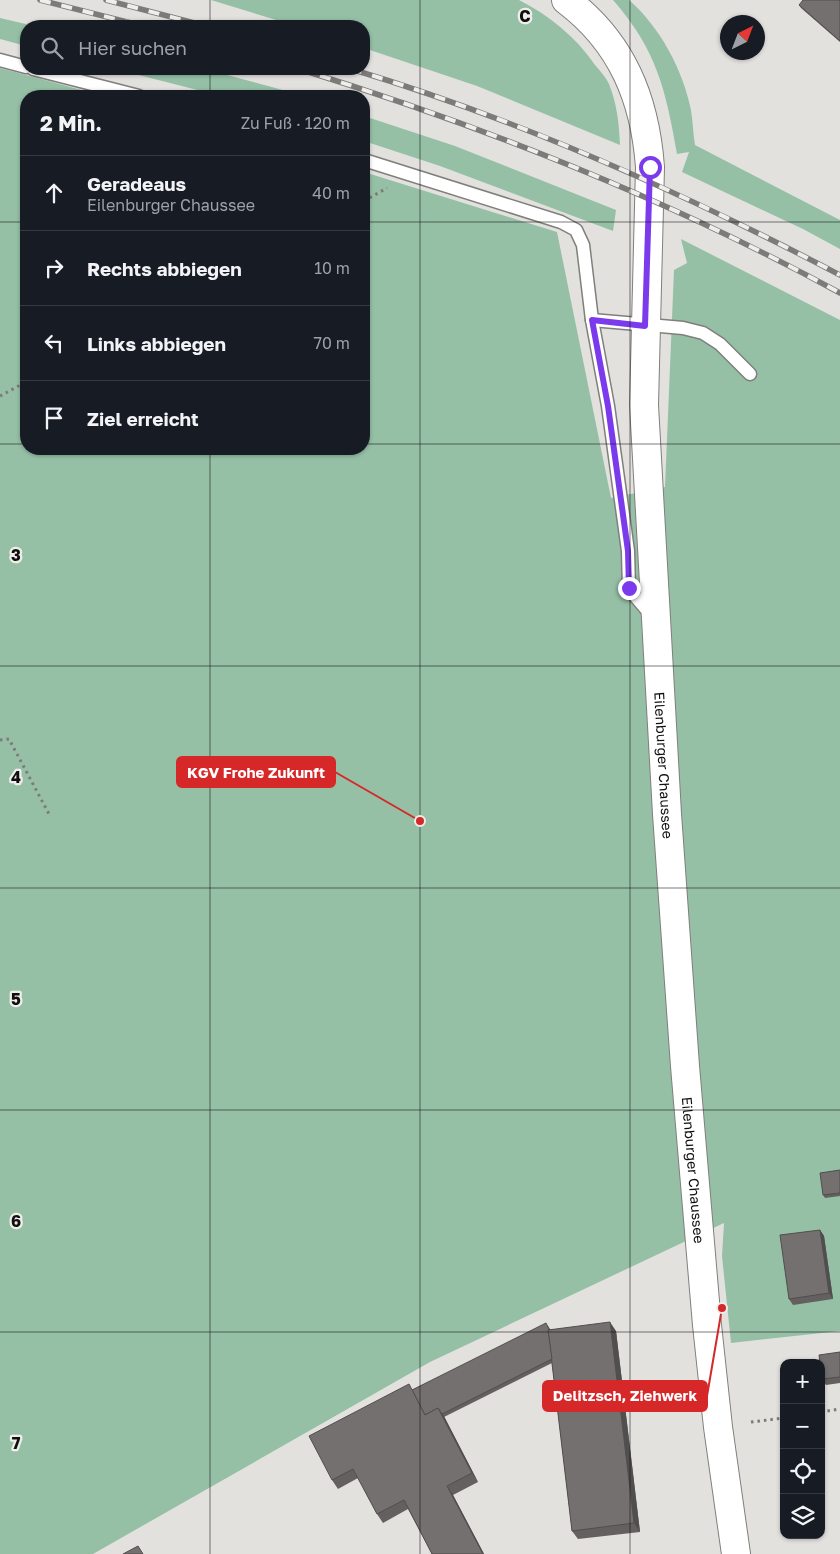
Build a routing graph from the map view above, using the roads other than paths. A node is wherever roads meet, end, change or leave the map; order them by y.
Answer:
1 (566, 0) edge
2 (0, 60) edge
3 (20, 65) edge
4 (57, 75) edge
5 (115, 90) edge
6 (370, 162) edge
7 (592, 320) junction
8 (645, 326) junction
9 (750, 374) dead end
10 (656, 620) junction
11 (736, 1554) edge

1 - 8 street, Eilenburger Chaussee
2 - 3 lane
4 - 5 lane
6 - 7 lane
7 - 8 lane
7 - 10 lane
8 - 9 lane
8 - 10 street, Eilenburger Chaussee
10 - 11 street, Eilenburger Chaussee

